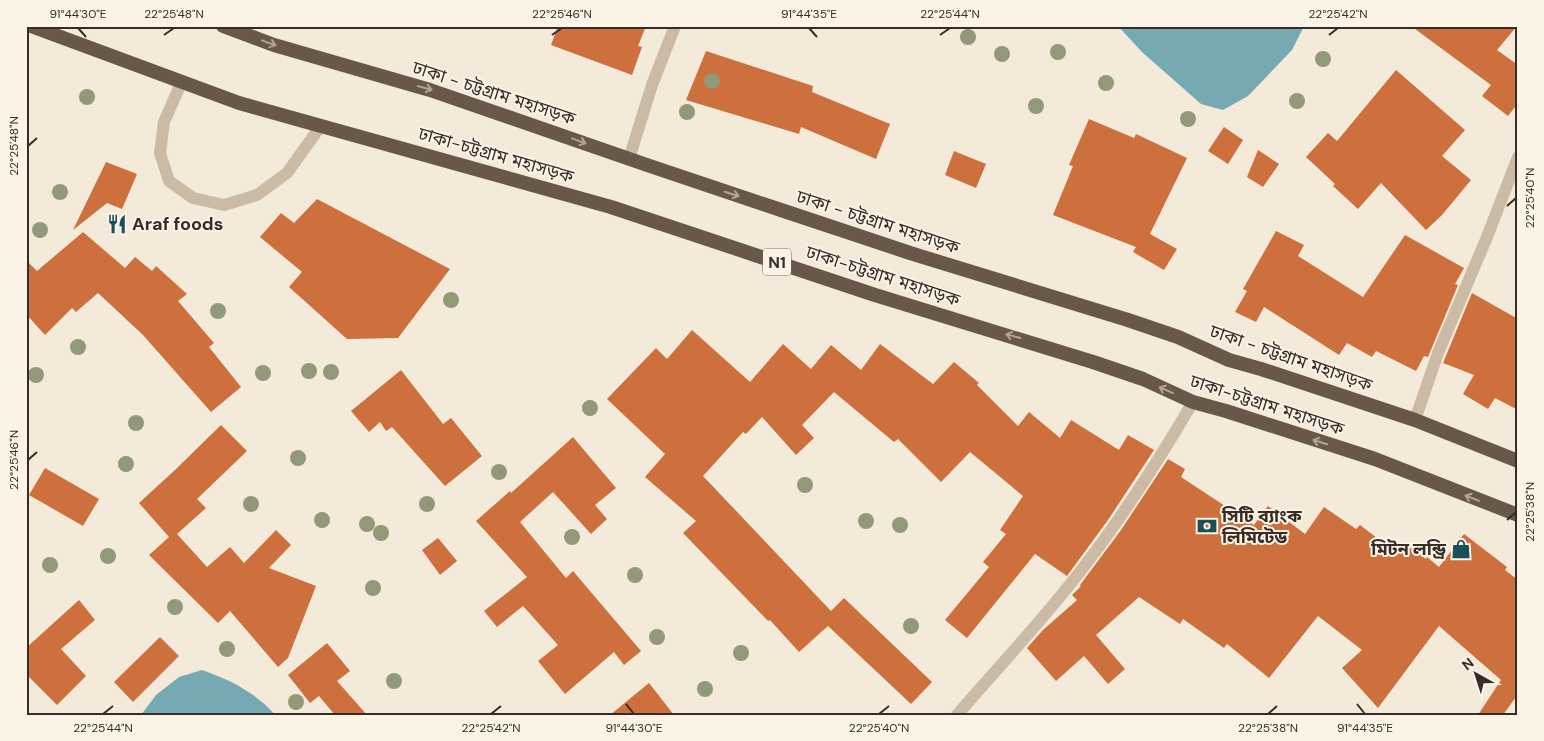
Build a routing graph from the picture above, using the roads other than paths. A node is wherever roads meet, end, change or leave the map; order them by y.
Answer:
1 (31, 26) edge
2 (223, 26) edge
3 (675, 26) edge
4 (182, 81) junction
5 (320, 127) junction
6 (1518, 157) edge
7 (629, 159) junction
8 (1193, 402) junction
9 (1415, 420) junction
10 (1518, 461) edge
11 (1518, 515) edge
12 (957, 715) edge

1 - 4 highway, ঢাকা-চট্টগ্রাম মহাসড়ক / N1
2 -> 7 highway, ঢাকা - চট্টগ্রাম মহাসড়ক
3 - 7 street
4 - 5 highway, ঢাকা-চট্টগ্রাম মহাসড়ক / N1
4 - 5 street
8 -> 5 highway, ঢাকা-চট্টগ্রাম মহাসড়ক / N1
6 - 9 street
7 -> 9 highway, ঢাকা - চট্টগ্রাম মহাসড়ক
11 -> 8 highway, ঢাকা-চট্টগ্রাম মহাসড়ক / N1
8 - 12 street
9 - 10 highway, ঢাকা - চট্টগ্রাম মহাসড়ক

